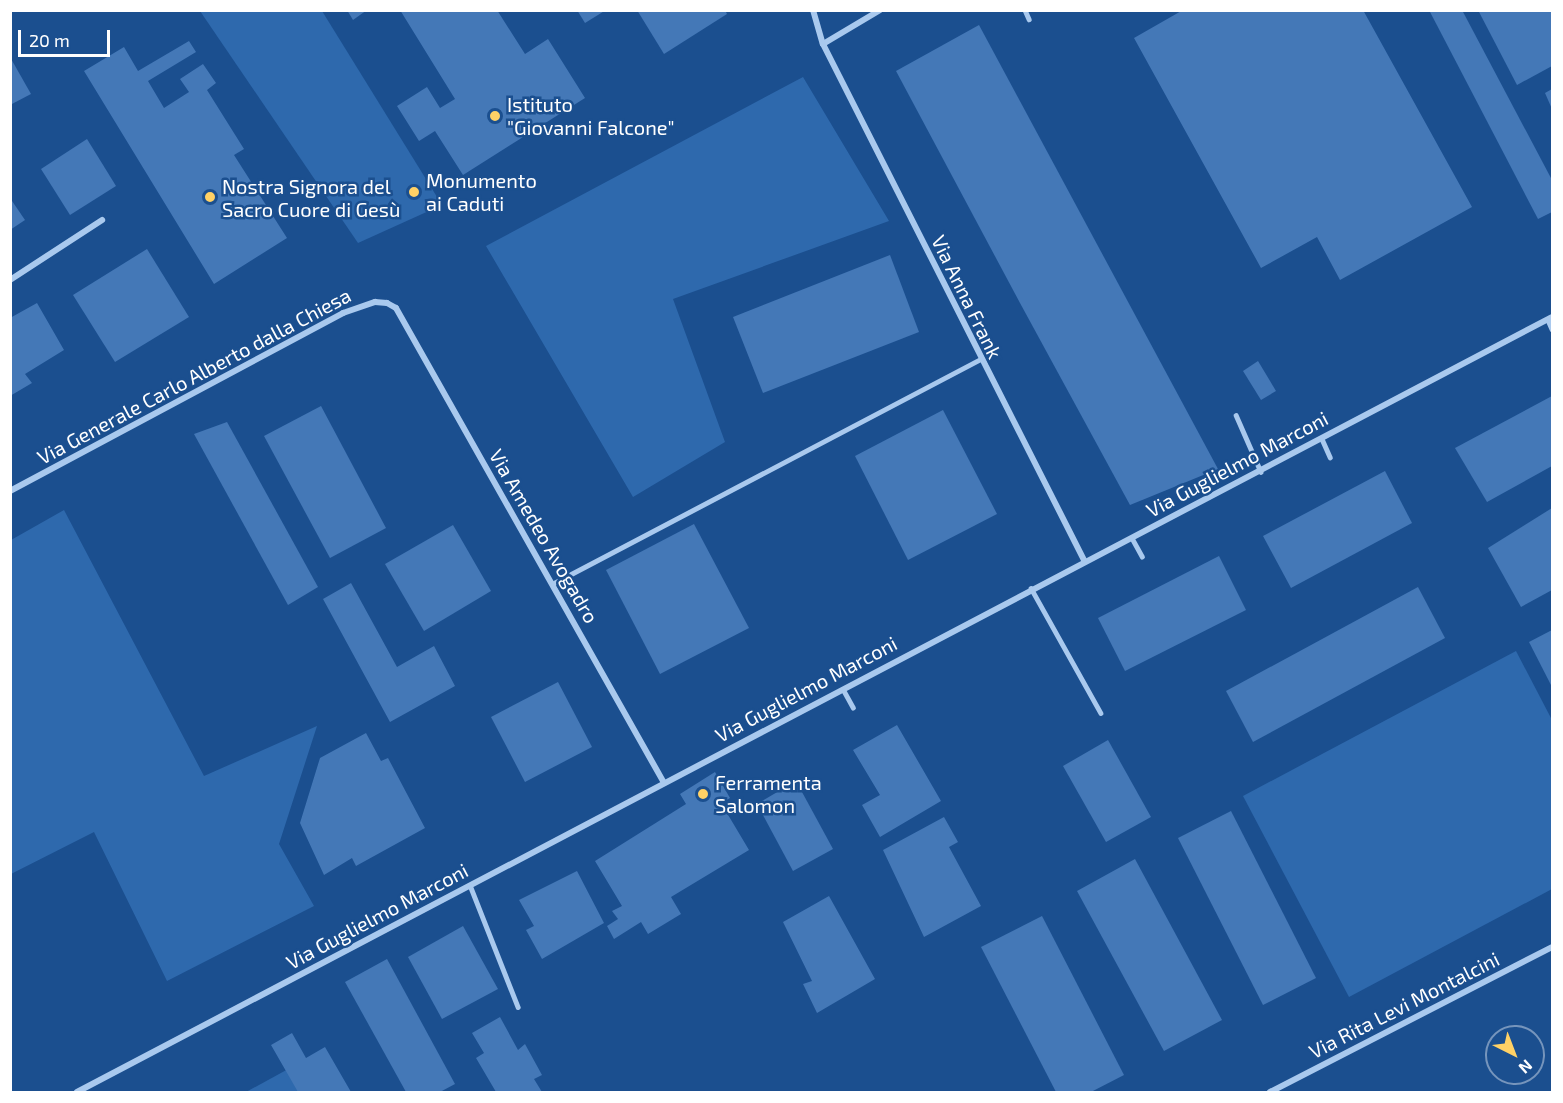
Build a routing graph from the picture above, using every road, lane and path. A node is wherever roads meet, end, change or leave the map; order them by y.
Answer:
1 (813, 10) edge
2 (880, 10) edge
3 (1025, 10) edge
4 (1029, 18) dead end
5 (823, 44) junction
6 (102, 220) dead end
7 (10, 280) edge
8 (396, 308) joint
9 (1550, 319) edge
10 (1552, 329) edge
11 (980, 360) junction
12 (1236, 415) dead end
13 (1322, 439) junction
14 (1330, 457) dead end
15 (1261, 472) junction
16 (10, 491) edge
17 (1132, 538) junction
18 (1142, 556) dead end
19 (1085, 562) junction
20 (554, 583) junction
21 (1031, 588) junction
22 (843, 689) junction
23 (853, 707) dead end
24 (1101, 713) dead end
25 (663, 781) junction
26 (470, 885) junction
27 (1552, 947) edge
28 (518, 1007) dead end
29 (77, 1092) edge
30 (1270, 1092) edge

1 - 5 street, Via Anna Frank
2 - 5 street
3 - 4 lane
5 - 11 street, Via Anna Frank
6 - 7 street
8 - 16 street, Via Generale Carlo Alberto dalla Chiesa
8 - 20 street, Via Amedeo Avogadro
9 - 10 lane
9 - 13 street, Via Guglielmo Marconi
11 - 19 street, Via Anna Frank
11 - 20 lane
12 - 15 lane
13 - 14 lane
13 - 15 street, Via Guglielmo Marconi
15 - 17 street, Via Guglielmo Marconi
17 - 18 lane
17 - 19 street, Via Guglielmo Marconi
19 - 21 street, Via Guglielmo Marconi
20 - 25 street, Via Amedeo Avogadro
21 - 22 street, Via Guglielmo Marconi
21 - 24 lane
22 - 23 lane
22 - 25 street, Via Guglielmo Marconi
25 - 26 street, Via Guglielmo Marconi
26 - 28 lane
26 - 29 street, Via Guglielmo Marconi
27 - 30 street, Via Rita Levi Montalcini

